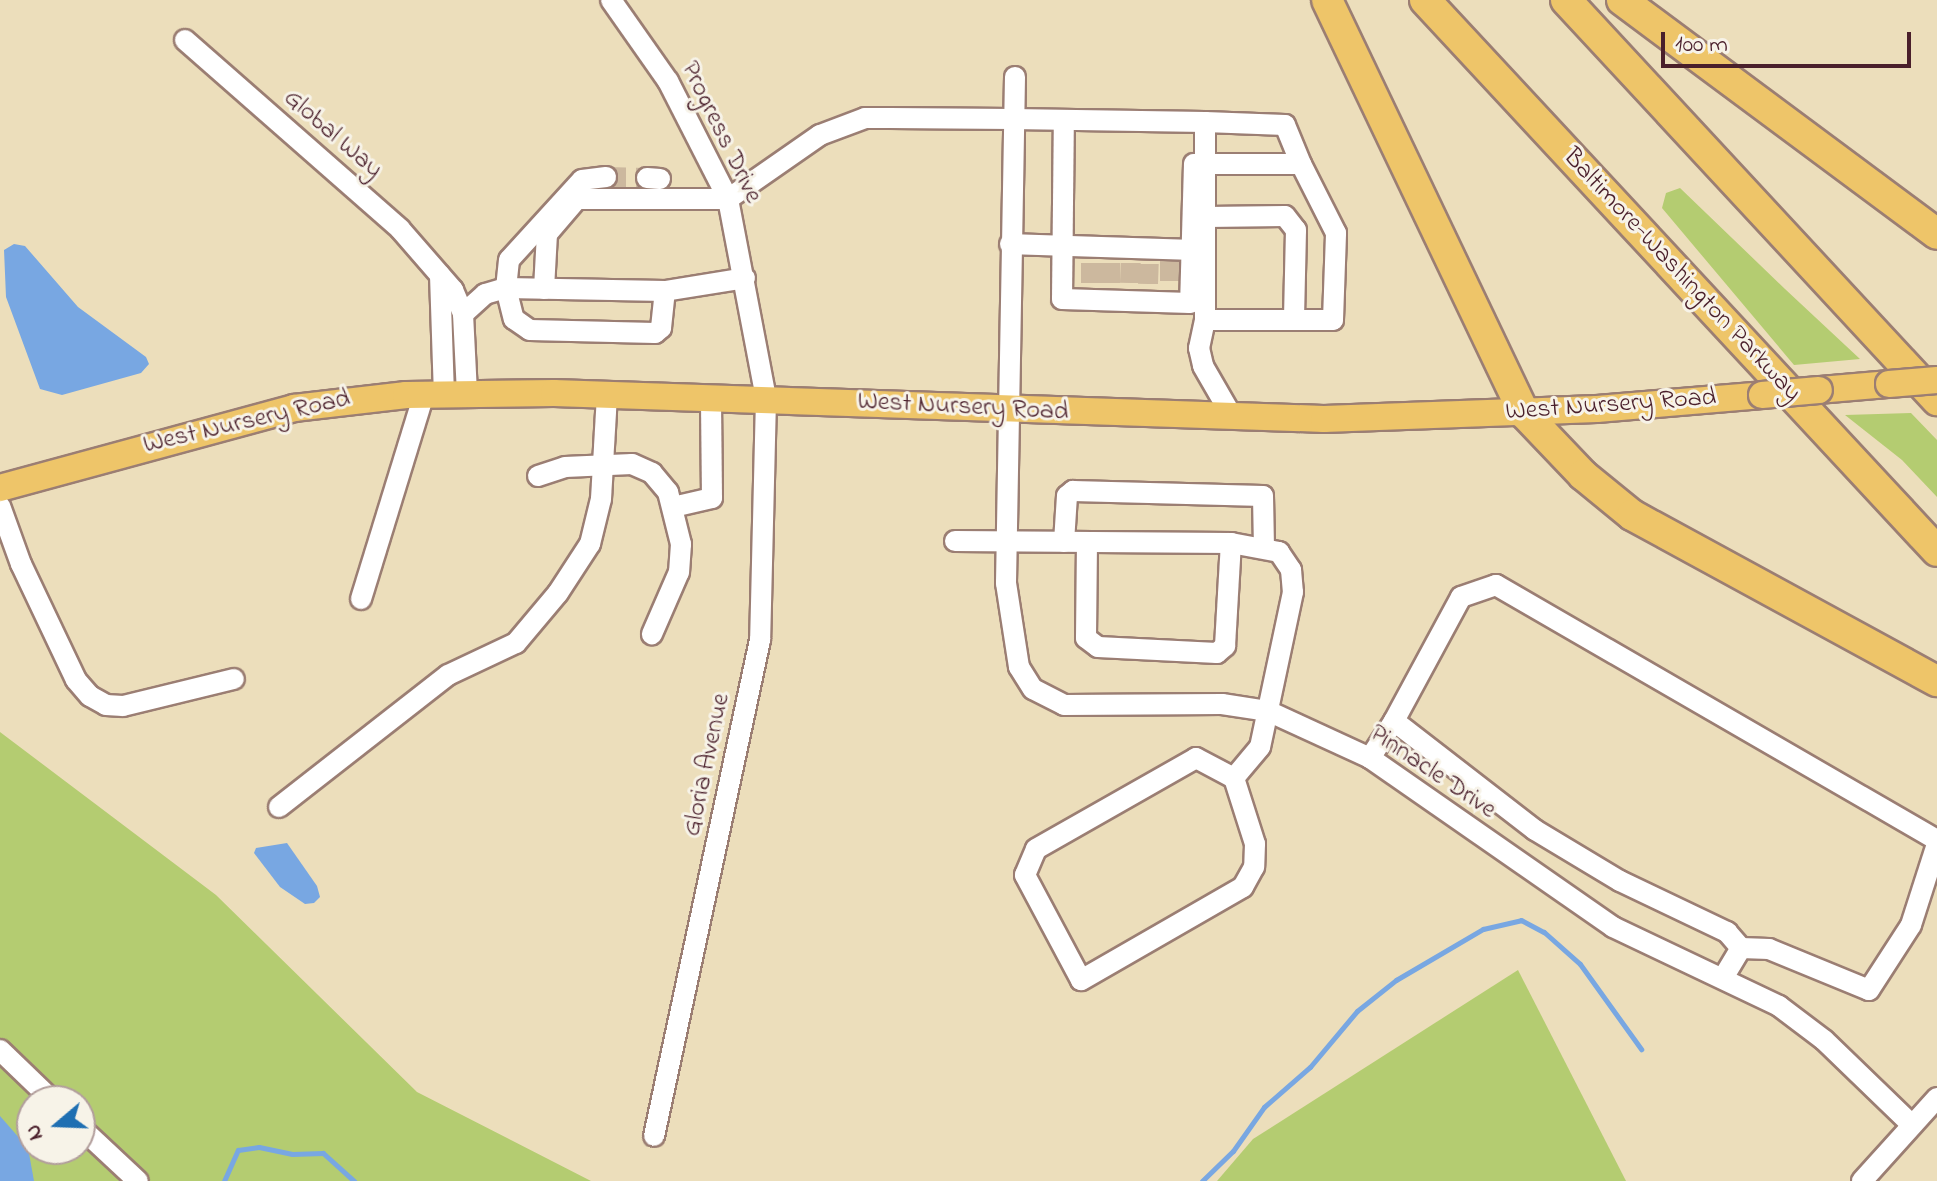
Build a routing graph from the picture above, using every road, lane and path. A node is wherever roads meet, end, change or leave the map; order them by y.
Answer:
1 (611, 0) edge
2 (1327, 0) edge
3 (1425, 0) edge
4 (1566, 0) edge
5 (1622, 0) edge
6 (185, 40) dead end
7 (1015, 77) dead end
8 (1012, 119) junction
9 (1064, 120) junction
10 (1205, 122) junction
11 (1205, 163) junction
12 (1301, 164) junction
13 (606, 177) tunnel mouth
14 (728, 199) junction
15 (1207, 217) junction
16 (1937, 234) edge
17 (1010, 244) junction
18 (1064, 246) junction
19 (1192, 250) junction
20 (440, 275) junction
21 (745, 278) junction
22 (506, 288) junction
23 (544, 289) junction
24 (665, 291) junction
25 (463, 314) junction
26 (1294, 319) junction
27 (1205, 320) junction
28 (1937, 380) edge
29 (445, 394) junction
30 (607, 394) junction
31 (711, 397) junction
32 (766, 399) junction
33 (1937, 400) edge
34 (1006, 411) junction
35 (1524, 413) junction
36 (1233, 418) junction
37 (603, 463) junction
38 (538, 476) dead end
39 (0, 488) edge
40 (0, 506) edge
41 (673, 507) junction
42 (955, 541) dead end
43 (1006, 541) junction
44 (1064, 542) junction
45 (1087, 542) junction
46 (1231, 543) junction
47 (1264, 547) junction
48 (1937, 551) edge
49 (361, 599) dead end
50 (652, 634) dead end
51 (234, 679) dead end
52 (1937, 681) edge
53 (1268, 711) junction
54 (1394, 721) junction
55 (1370, 758) junction
56 (1234, 778) junction
57 (279, 807) dead end
58 (1937, 842) edge
59 (1741, 948) junction
60 (1723, 978) junction
61 (0, 1050) edge
62 (36, 1085) edge
63 (1937, 1098) edge
64 (1912, 1125) junction
65 (654, 1136) dead end
66 (96, 1142) edge
67 (138, 1181) edge
68 (1862, 1181) edge

1 - 14 street, Progress Drive
2 - 35 highway
3 - 48 highway, Baltimore-Washington Parkway
4 - 33 highway
5 - 16 highway
6 - 20 street, Global Way
7 - 8 street, Pinnacle Drive
8 - 9 street
8 - 14 street
8 - 17 street, Pinnacle Drive
9 - 10 street
9 - 18 street
10 - 11 street
10 - 12 street
11 - 12 street
11 - 15 street
11 - 19 street
12 - 26 street
13 - 22 street
14 - 21 street, Progress Drive
14 - 23 street
15 - 26 street
15 - 27 street
17 - 18 street
17 - 34 street, Pinnacle Drive
18 - 19 street
18 - 19 street
20 - 25 street, Global Way
20 - 29 street
21 - 24 street
21 - 32 street, Progress Drive
22 - 23 street
22 - 24 street
22 - 25 street
23 - 24 street
25 - 29 street, Global Way
26 - 27 street
27 - 36 street
28 - 35 main road, West Nursery Road, bridge
29 - 30 main road, West Nursery Road
29 - 39 main road, West Nursery Road
29 - 49 street
30 - 31 main road, West Nursery Road
30 - 37 street
31 - 32 main road, West Nursery Road
31 - 41 street
32 - 34 main road, West Nursery Road
32 - 65 street, Gloria Avenue
34 - 36 main road, West Nursery Road
34 - 43 street, Pinnacle Drive
35 - 36 main road, West Nursery Road
35 - 52 highway
37 - 38 street
37 - 41 street
37 - 57 street
40 - 51 street
41 - 50 street
42 - 43 street
43 - 44 street
43 - 53 street, Pinnacle Drive
44 - 45 street
44 - 47 street
45 - 46 street
45 - 46 street
46 - 47 street
47 - 53 street
53 - 55 street, Pinnacle Drive
53 - 56 street
54 - 55 street
54 - 58 street
54 - 59 street
55 - 60 street, Pinnacle Drive
56 - 56 street
58 - 59 street
59 - 60 street
60 - 64 street, Pinnacle Drive
61 - 62 street
63 - 64 street
64 - 68 street
66 - 67 street

